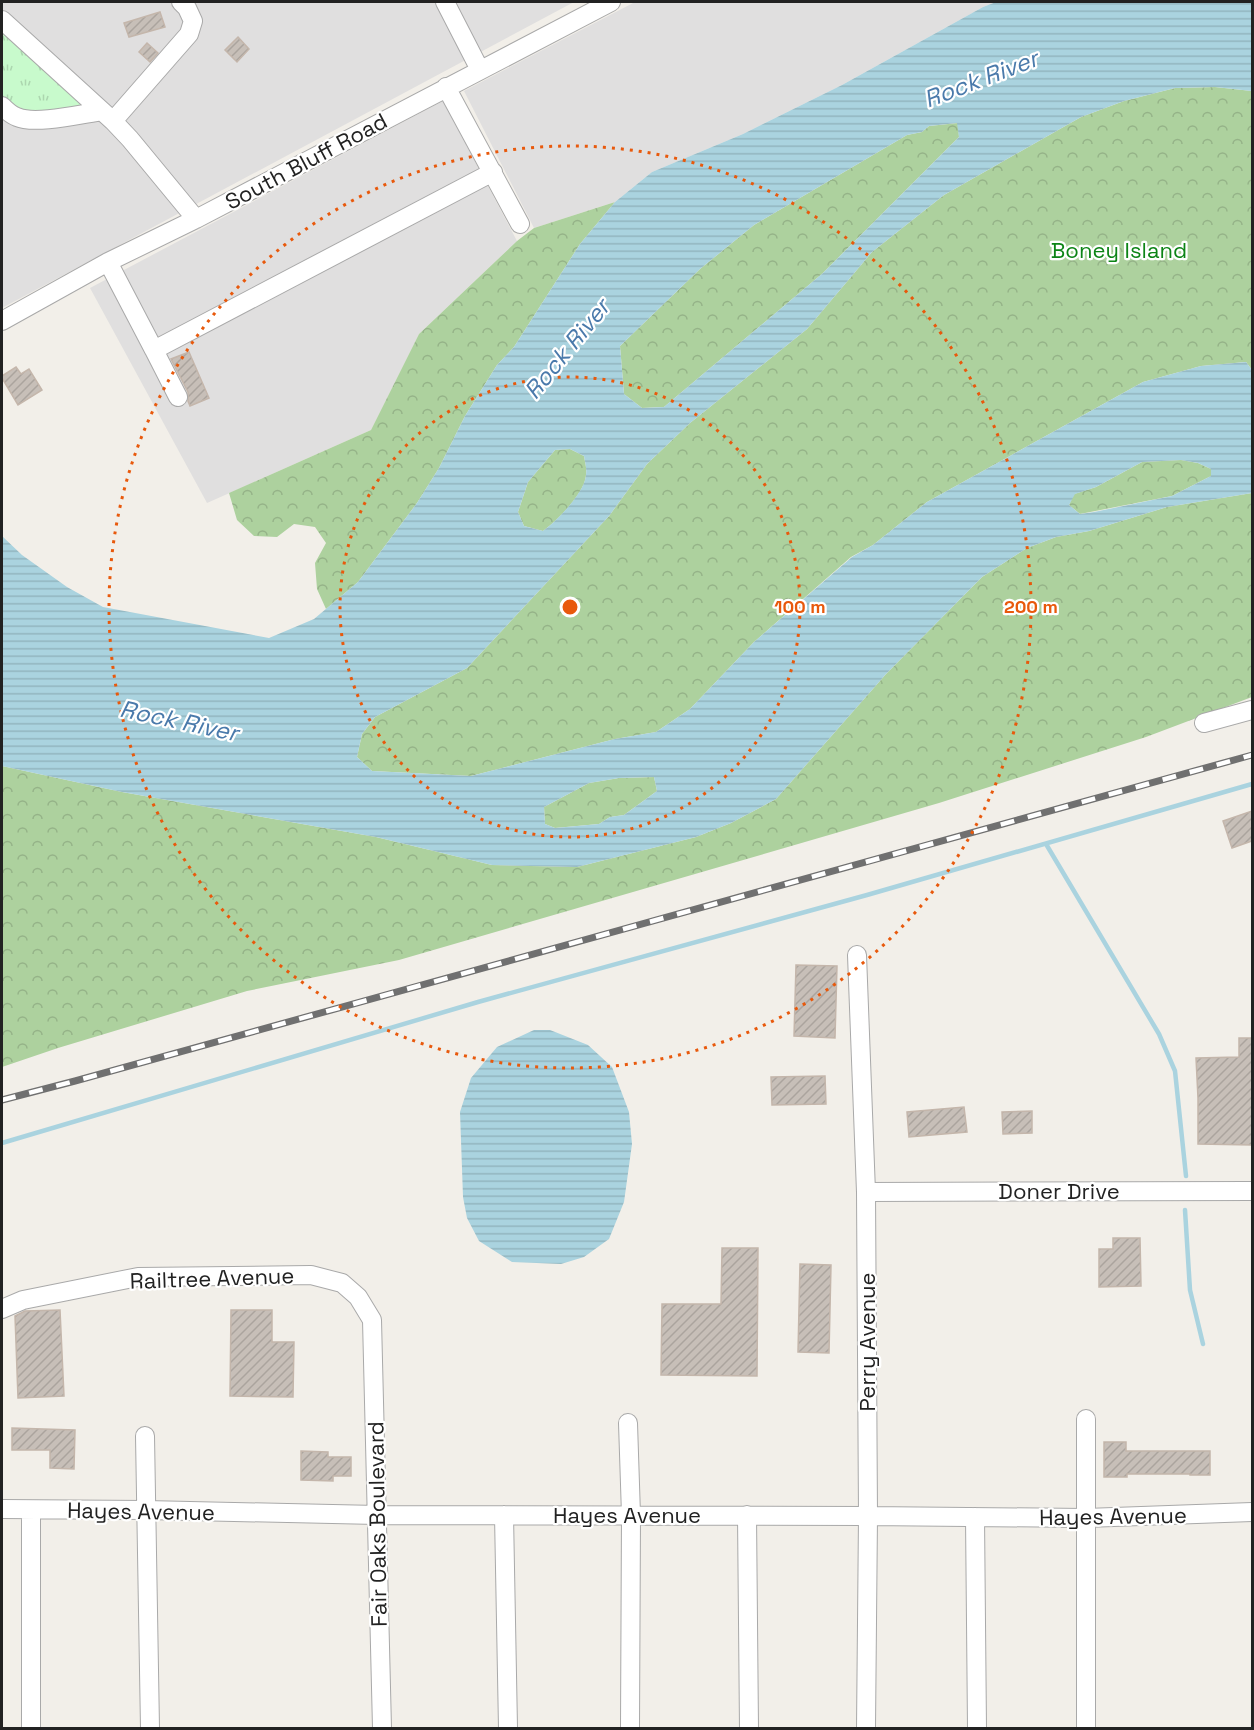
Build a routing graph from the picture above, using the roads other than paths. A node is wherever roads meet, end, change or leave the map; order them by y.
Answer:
1 (181, 2) edge
2 (445, 2) edge
3 (611, 2) edge
4 (2, 20) edge
5 (480, 70) junction
6 (446, 87) junction
7 (2, 106) edge
8 (107, 116) junction
9 (493, 172) junction
10 (196, 219) junction
11 (520, 224) dead end
12 (108, 262) junction
13 (2, 321) edge
14 (154, 350) junction
15 (178, 397) dead end
16 (1252, 710) edge
17 (1203, 723) dead end
18 (857, 955) dead end
19 (1252, 1191) edge
20 (866, 1192) junction
21 (2, 1309) edge
22 (372, 1320) joint
23 (1086, 1419) dead end
24 (628, 1423) dead end
25 (145, 1436) dead end
26 (2, 1509) edge
27 (31, 1510) junction
28 (146, 1510) junction
29 (1252, 1512) edge
30 (377, 1515) junction
31 (504, 1515) junction
32 (631, 1515) junction
33 (747, 1515) junction
34 (868, 1516) junction
35 (975, 1517) junction
36 (1086, 1518) junction
37 (31, 1728) edge
38 (150, 1728) edge
39 (382, 1728) edge
40 (508, 1728) edge
41 (630, 1728) edge
42 (749, 1728) edge
43 (866, 1728) edge
44 (977, 1728) edge
45 (1086, 1728) edge

1 - 8 street
2 - 5 street
3 - 5 street, South Bluff Road
4 - 8 street
5 - 6 street, South Bluff Road
6 - 9 street
6 - 10 street, South Bluff Road
7 - 8 street
8 - 10 street
9 - 11 street
9 - 14 street
10 - 12 street, South Bluff Road
12 - 13 street, South Bluff Road
12 - 14 street
14 - 15 street
16 - 17 street
18 - 20 street, Perry Avenue
19 - 20 street, Doner Drive
20 - 34 street, Perry Avenue
21 - 22 street, Railtree Avenue
22 - 30 street, Fair Oaks Boulevard
23 - 36 street
24 - 32 street
25 - 28 street
26 - 27 street, Hayes Avenue
27 - 28 street, Hayes Avenue
27 - 37 street
28 - 30 street, Hayes Avenue
28 - 38 street
29 - 36 street, Hayes Avenue
30 - 31 street, Hayes Avenue
30 - 39 street, Fair Oaks Boulevard
31 - 32 street, Hayes Avenue
31 - 40 street
32 - 33 street, Hayes Avenue
32 - 41 street
33 - 34 street, Hayes Avenue
33 - 42 street
34 - 35 street, Hayes Avenue
34 - 43 street, Perry Avenue
35 - 36 street, Hayes Avenue
35 - 44 street
36 - 45 street

